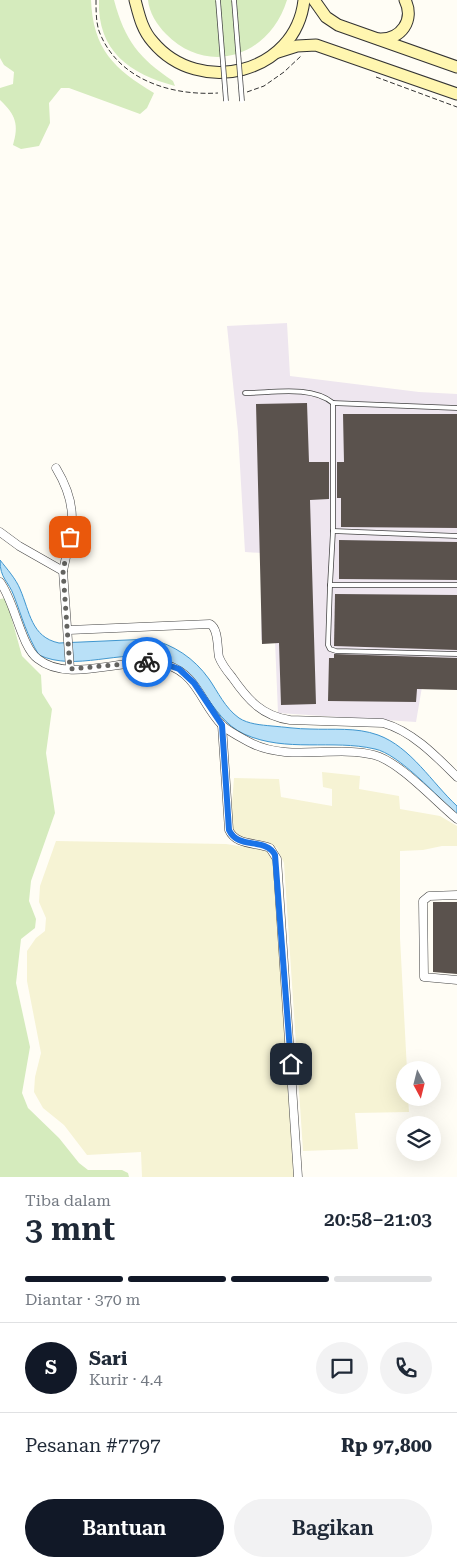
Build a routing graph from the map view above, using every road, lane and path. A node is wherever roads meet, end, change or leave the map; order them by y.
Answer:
1 (135, 0) edge
2 (218, 0) edge
3 (234, 0) edge
4 (304, 0) edge
5 (314, 0) edge
6 (405, 0) edge
7 (375, 38) junction
8 (274, 54) junction
9 (457, 67) edge
10 (457, 94) edge
11 (226, 101) dead end
12 (242, 101) dead end
13 (245, 393) dead end
14 (333, 403) junction
15 (457, 408) edge
16 (56, 468) dead end
17 (333, 531) junction
18 (0, 532) edge
19 (457, 536) edge
20 (62, 570) junction
21 (0, 582) edge
22 (330, 585) junction
23 (457, 586) edge
24 (69, 630) junction
25 (457, 654) edge
26 (70, 666) junction
27 (222, 725) junction
28 (457, 777) edge
29 (457, 819) edge
30 (457, 894) edge
31 (457, 980) edge
32 (298, 1177) edge

1 - 8 main road
2 - 11 lane, bridge
3 - 12 lane, bridge
4 - 8 main road
5 - 7 main road
6 - 7 main road
7 - 9 main road
8 - 10 main road
13 - 14 lane
14 - 15 lane
14 - 17 lane
16 - 20 street
17 - 19 lane
17 - 22 lane
18 - 20 street
20 - 24 street
21 - 26 street
22 - 23 lane
22 - 25 lane
24 - 26 street
24 - 28 street
26 - 27 street
27 - 29 street
27 - 32 street
30 - 31 street

